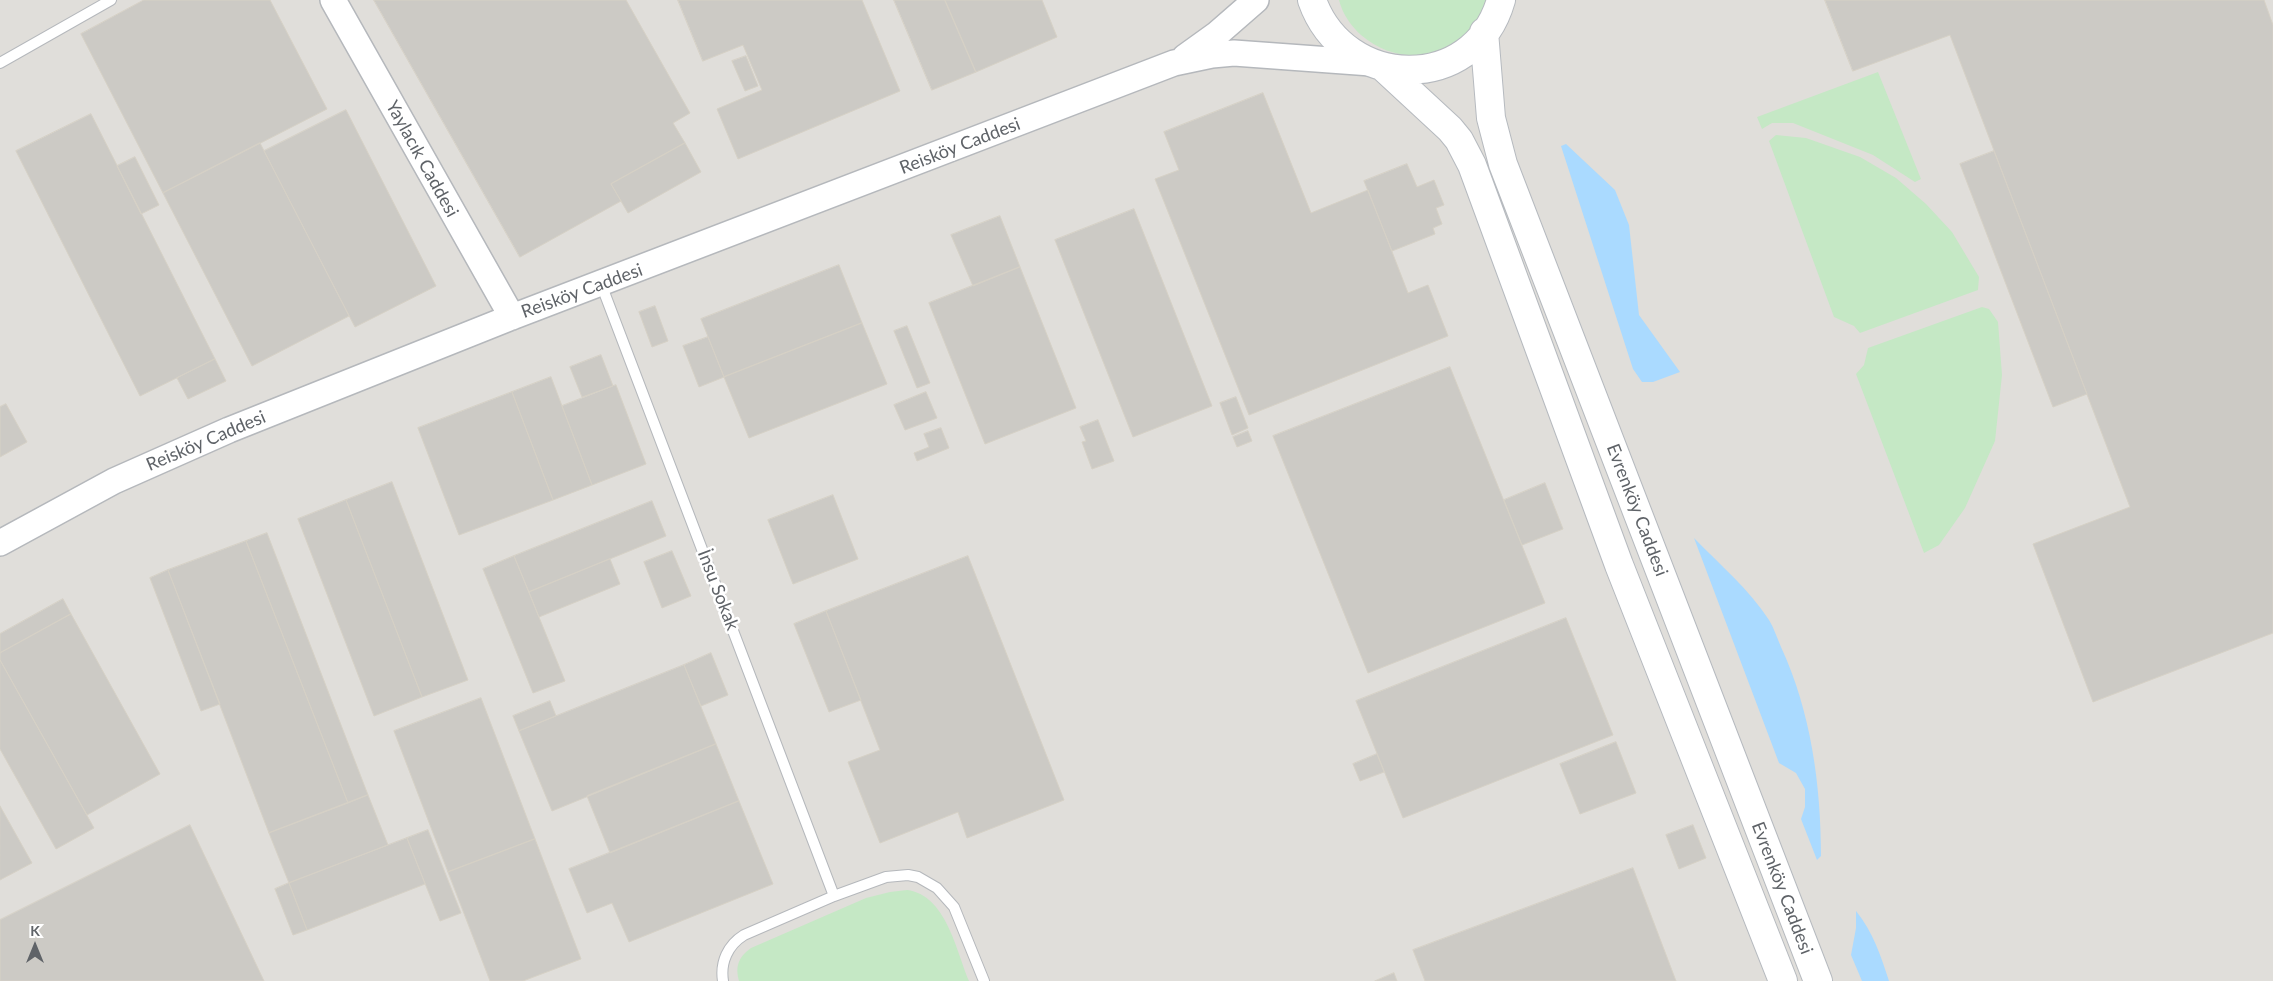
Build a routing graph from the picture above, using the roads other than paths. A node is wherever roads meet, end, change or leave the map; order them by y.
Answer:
1 (111, 0) edge
2 (333, 0) edge
3 (1256, 0) edge
4 (1312, 0) edge
5 (1515, 0) edge
6 (1492, 18) edge
7 (0, 63) edge
8 (1174, 63) junction
9 (1377, 65) junction
10 (601, 284) junction
11 (512, 317) junction
12 (0, 543) edge
13 (834, 896) junction
14 (723, 981) edge
15 (984, 981) edge
16 (1783, 981) edge
17 (1818, 981) edge

1 - 7 lane
2 - 11 street, Yaylacık Caddesi
3 - 8 street, Reisköy Caddesi
4 - 9 main road
5 - 6 street
6 - 9 main road
6 - 17 main road, Evrenköy Caddesi
8 - 9 street, Reisköy Caddesi
8 - 10 street, Reisköy Caddesi
9 - 16 main road, Evrenköy Caddesi
10 - 11 street, Reisköy Caddesi
10 - 13 lane, İnsu Sokak
11 - 12 street, Reisköy Caddesi
13 - 14 lane
13 - 15 lane

